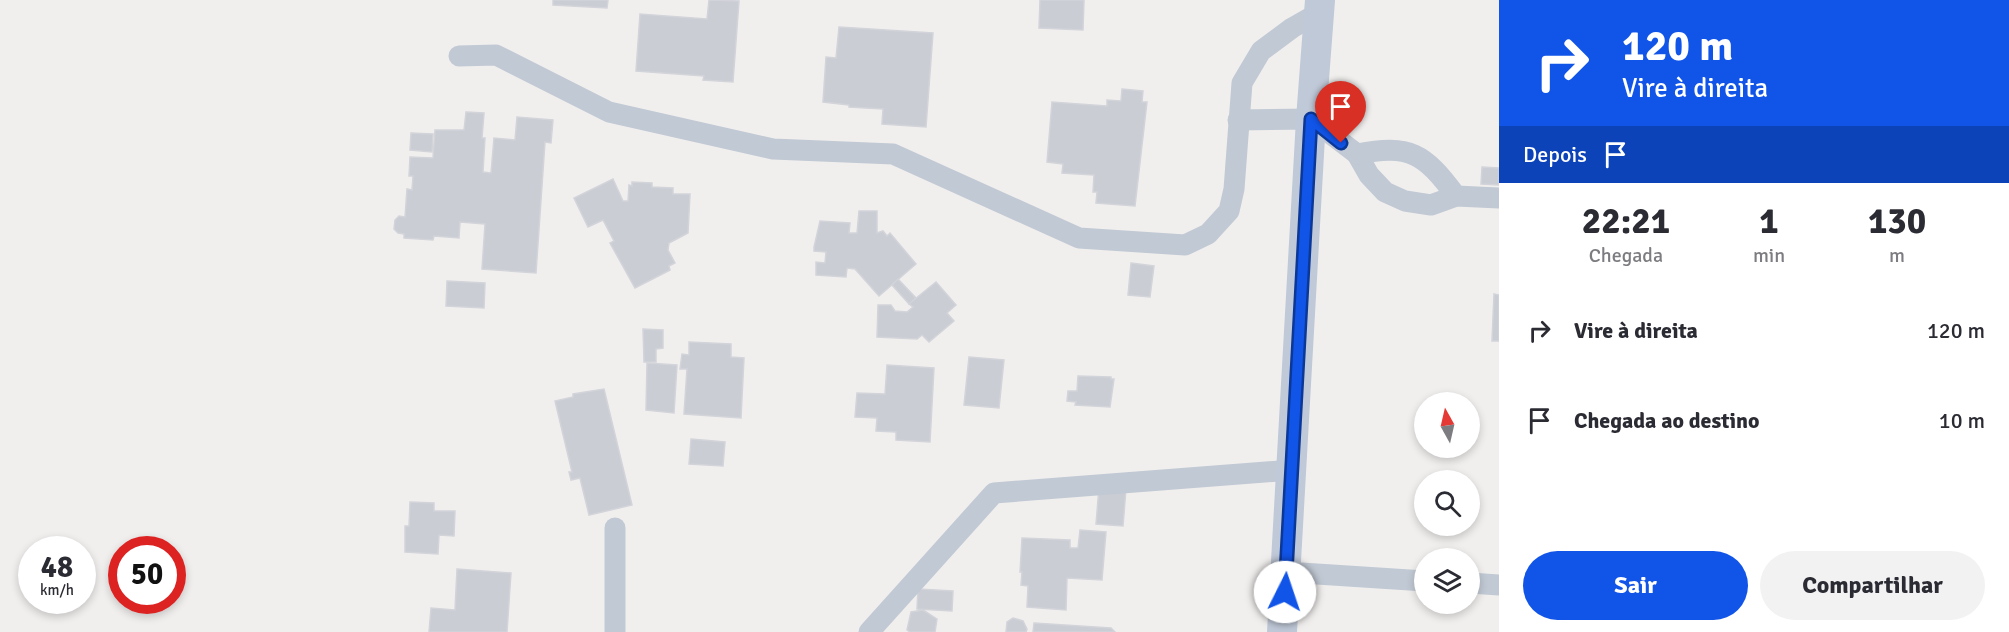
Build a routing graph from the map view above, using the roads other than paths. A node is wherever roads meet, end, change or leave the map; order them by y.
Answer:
1 (1320, 6) edge
2 (459, 56) dead end
3 (1311, 119) junction
4 (1238, 120) junction
5 (1357, 154) junction
6 (1456, 196) junction
7 (1499, 198) edge
8 (1292, 470) junction
9 (615, 528) dead end
10 (1286, 572) junction
11 (1414, 579) edge
12 (1480, 584) edge
13 (1499, 585) edge
14 (615, 632) edge
15 (869, 632) edge
16 (1282, 632) edge

1 - 3 main road
1 - 4 street
2 - 4 street
3 - 4 street
3 - 5 street
3 - 8 main road
5 - 6 street
5 - 6 street
6 - 7 street
8 - 10 main road
8 - 15 street
9 - 14 street
10 - 11 street
10 - 16 main road
12 - 13 street

